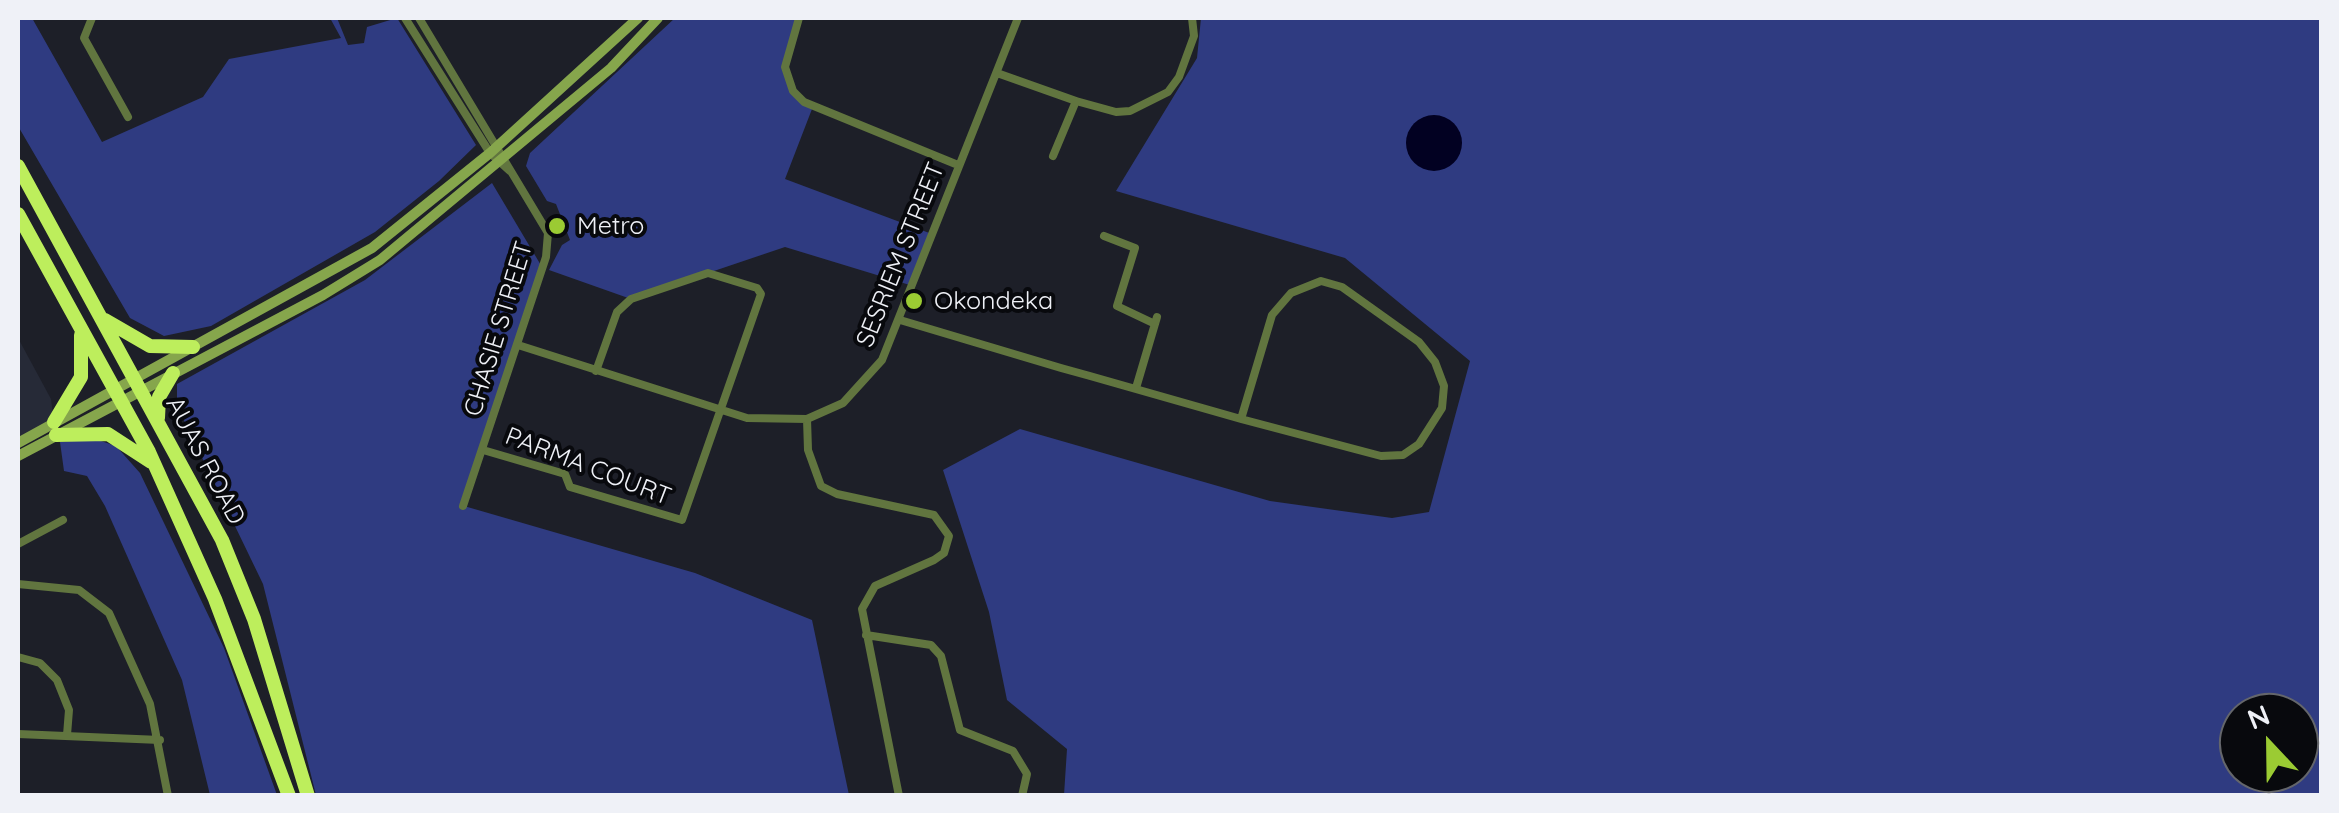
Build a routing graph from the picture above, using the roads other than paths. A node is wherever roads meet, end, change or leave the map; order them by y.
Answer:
1 (92, 18) edge
2 (404, 18) edge
3 (419, 18) edge
4 (638, 18) edge
5 (658, 18) edge
6 (799, 18) edge
7 (1018, 18) edge
8 (1192, 18) edge
9 (997, 72) junction
10 (1076, 101) junction
11 (128, 118) dead end
12 (494, 150) junction
13 (1053, 156) dead end
14 (503, 161) junction
15 (958, 165) junction
16 (18, 166) edge
17 (18, 214) edge
18 (1104, 236) dead end
19 (1135, 248) junction
20 (1145, 252) dead end
21 (101, 316) junction
22 (900, 320) junction
23 (82, 331) junction
24 (518, 345) junction
25 (193, 346) junction
26 (596, 371) junction
27 (173, 373) junction
28 (138, 383) junction
29 (1136, 388) junction
30 (117, 395) junction
31 (722, 410) junction
32 (158, 418) junction
33 (1241, 418) junction
34 (807, 419) junction
35 (55, 428) junction
36 (18, 443) edge
37 (483, 450) junction
38 (18, 456) edge
39 (155, 466) junction
40 (463, 506) dead end
41 (63, 520) dead end
42 (18, 544) edge
43 (18, 584) edge
44 (866, 635) junction
45 (18, 657) edge
46 (18, 734) edge
47 (68, 735) junction
48 (160, 740) junction
49 (168, 796) edge
50 (289, 796) edge
51 (308, 796) edge
52 (899, 796) edge
53 (1022, 796) edge

1 - 11 street
2 - 12 street, CHASIE STREET
3 - 12 street, CHASIE STREET
4 - 12 main road
5 - 14 main road
6 - 15 street
7 - 9 street, SESRIEM STREET
8 - 10 street
9 - 10 street
9 - 15 street, SESRIEM STREET
10 - 13 street
12 - 14 street, CHASIE STREET
12 - 25 main road
14 - 24 street, CHASIE STREET
14 - 27 main road
15 - 22 street, SESRIEM STREET
16 - 21 highway, AUAS ROAD
17 - 23 highway, AUAS ROAD
18 - 19 street
19 - 20 street
19 - 29 street
21 - 25 highway
21 - 28 highway, AUAS ROAD
22 - 29 street
22 - 34 street, SESRIEM STREET
23 - 30 highway, AUAS ROAD
23 - 35 highway
24 - 26 street, SESRIEM STREET
24 - 37 street, CHASIE STREET
25 - 28 main road
26 - 31 street, SESRIEM STREET
26 - 31 street
27 - 28 main road
27 - 32 highway
28 - 30 main road
28 - 32 highway, AUAS ROAD
29 - 33 street
30 - 35 main road
30 - 39 highway, AUAS ROAD
31 - 34 street, SESRIEM STREET
31 - 37 street, PARMA COURT
32 - 51 highway, AUAS ROAD
33 - 33 street
34 - 44 street
35 - 36 main road
35 - 38 main road
35 - 39 highway
37 - 40 street, CHASIE STREET
39 - 50 highway, AUAS ROAD
41 - 42 street
43 - 48 street
44 - 52 street
44 - 53 street
45 - 47 street
46 - 47 street
47 - 48 street
48 - 49 street

